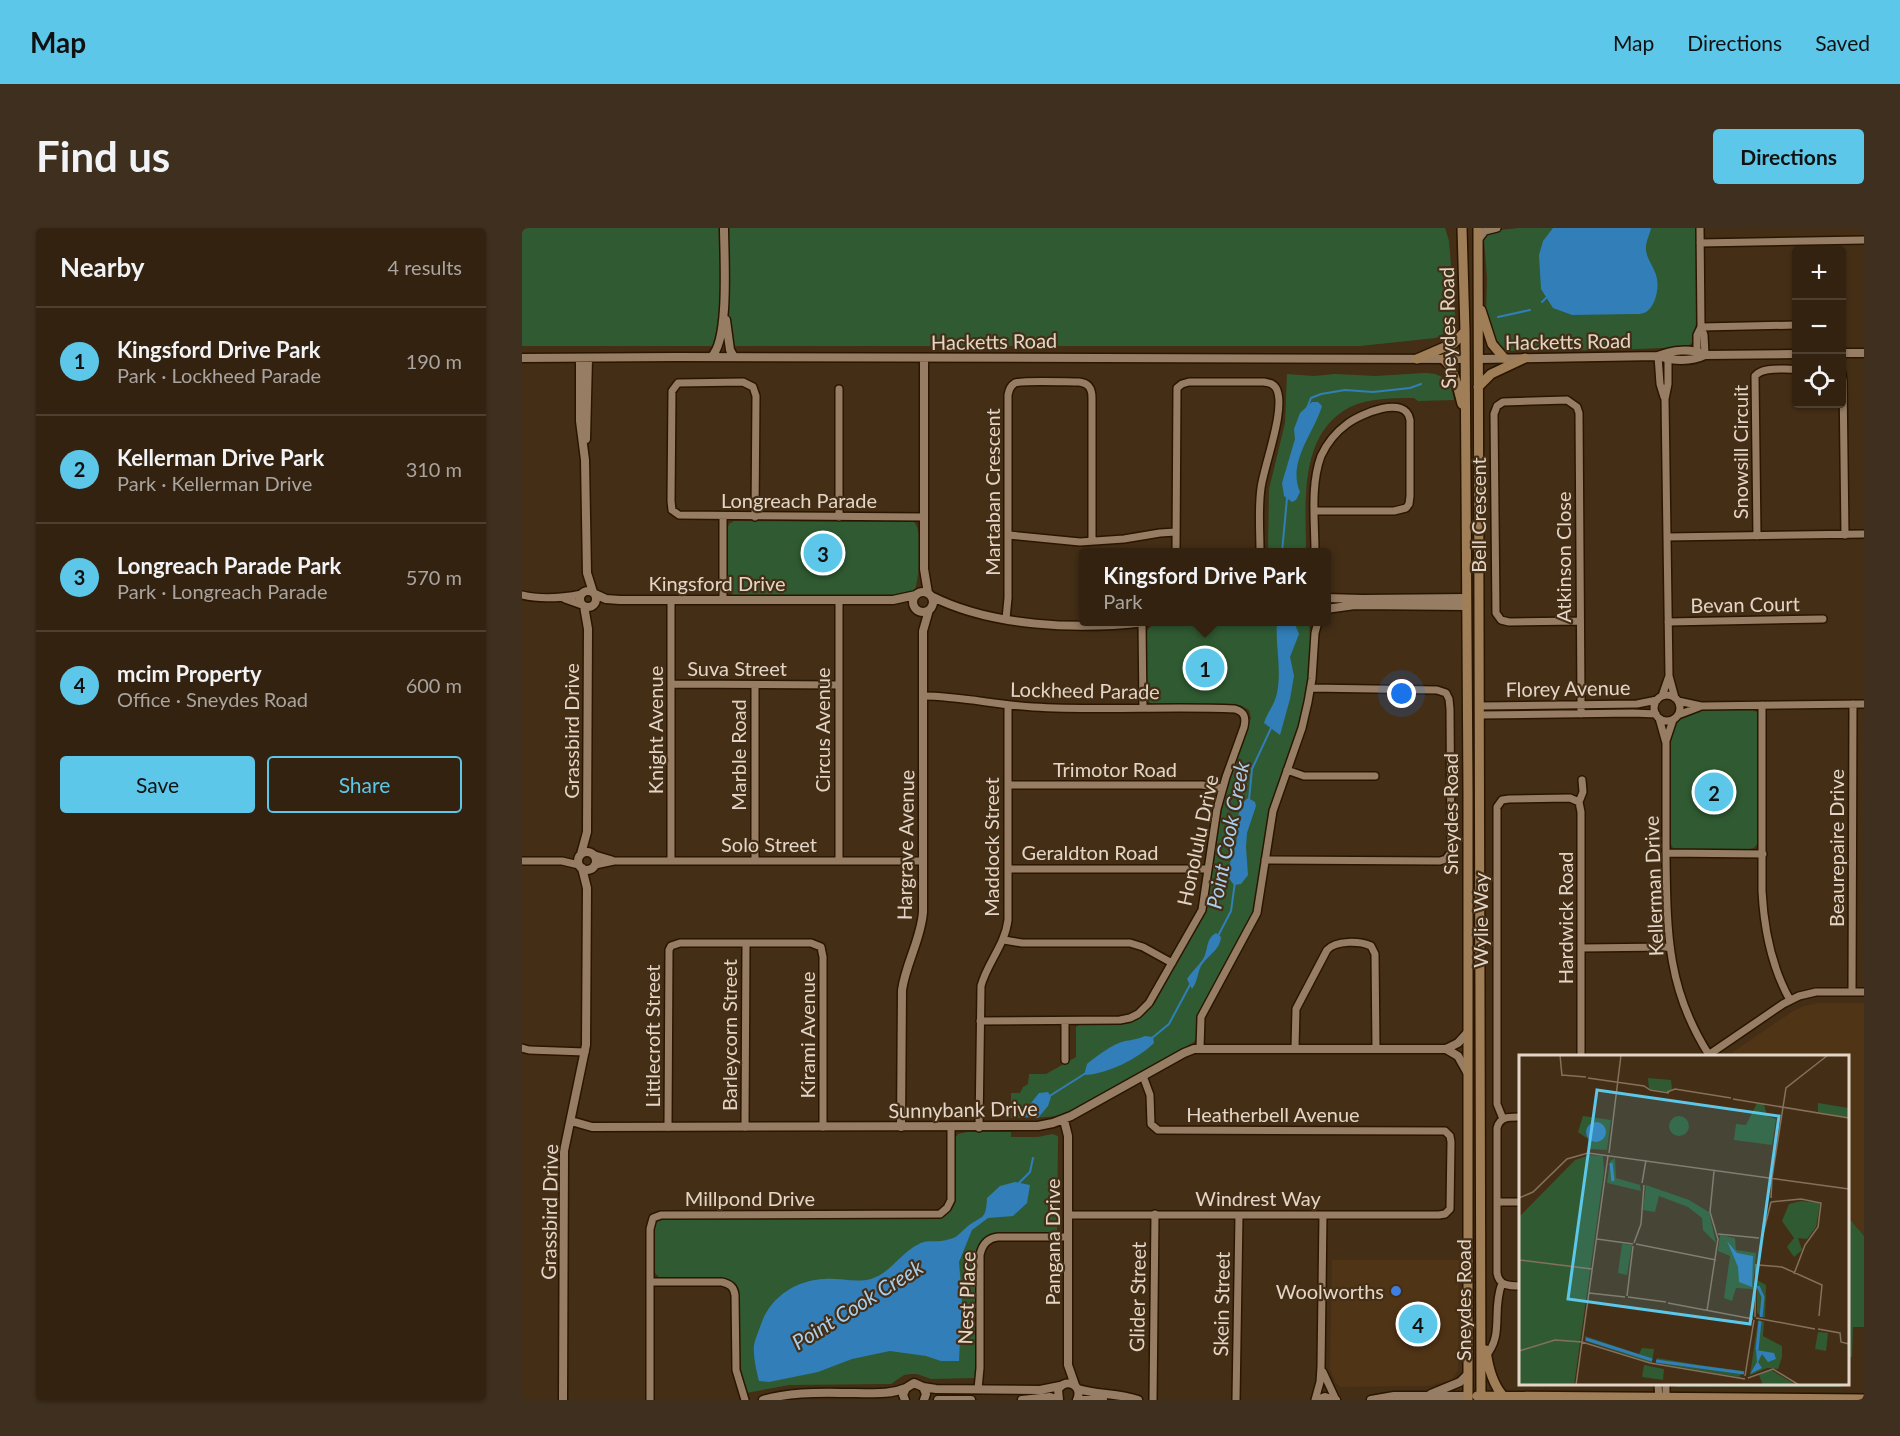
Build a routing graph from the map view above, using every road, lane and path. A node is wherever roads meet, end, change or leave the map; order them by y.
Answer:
1 (724, 228) edge
2 (1462, 228) edge
3 (1478, 228) edge
4 (1497, 228) edge
5 (1700, 228) edge
6 (1478, 240) junction
7 (1864, 240) edge
8 (1700, 243) junction
9 (1478, 296) junction
10 (724, 314) junction
11 (1792, 325) edge
12 (1701, 327) junction
13 (1465, 331) junction
14 (1846, 353) edge
15 (1864, 353) edge
16 (1792, 354) edge
17 (1699, 355) junction
18 (1668, 356) junction
19 (711, 357) junction
20 (734, 357) junction
21 (1658, 357) junction
22 (522, 358) edge
23 (584, 358) junction
24 (1504, 358) junction
25 (1525, 358) junction
26 (924, 359) junction
27 (1417, 359) junction
28 (1443, 359) junction
29 (1465, 359) junction
30 (1479, 359) junction
31 (1792, 369) edge
32 (1478, 387) junction
33 (839, 389) dead end
34 (1665, 399) junction
35 (1572, 402) joint
36 (1843, 408) edge
37 (1466, 415) junction
38 (1315, 511) junction
39 (723, 517) junction
40 (755, 517) junction
41 (839, 517) junction
42 (923, 517) junction
43 (1176, 532) junction
44 (1864, 534) edge
45 (1009, 535) junction
46 (1845, 535) junction
47 (1757, 536) junction
48 (1667, 537) junction
49 (1092, 541) junction
50 (1176, 548) edge
51 (1260, 548) edge
52 (1315, 548) edge
53 (924, 569) junction
54 (522, 595) edge
55 (917, 595) junction
56 (930, 595) junction
57 (533, 598) junction
58 (1331, 598) edge
59 (588, 599) junction
60 (671, 600) junction
61 (723, 600) junction
62 (839, 600) junction
63 (893, 600) junction
64 (522, 601) edge
65 (1479, 601) junction
66 (1467, 602) junction
67 (951, 606) junction
68 (1331, 608) edge
69 (916, 609) junction
70 (930, 610) junction
71 (1006, 619) junction
72 (1823, 619) dead end
73 (1580, 621) junction
74 (1668, 622) junction
75 (1079, 626) edge
76 (1143, 626) edge
77 (1313, 626) edge
78 (1317, 626) edge
79 (923, 632) junction
80 (1315, 633) junction
81 (1669, 676) junction
82 (672, 684) junction
83 (755, 685) junction
84 (839, 685) junction
85 (1311, 688) junction
86 (923, 696) junction
87 (1659, 698) junction
88 (1676, 699) junction
89 (1853, 704) junction
90 (1864, 704) edge
91 (1008, 705) junction
92 (1581, 705) junction
93 (1762, 705) junction
94 (1701, 706) junction
95 (1143, 708) junction
96 (1467, 711) junction
97 (1480, 711) junction
98 (1581, 714) junction
99 (1245, 715) joint
100 (1658, 716) junction
101 (1675, 717) junction
102 (1666, 743) junction
103 (1287, 770) junction
104 (1375, 776) dead end
105 (1582, 780) dead end
106 (1008, 785) junction
107 (1222, 788) junction
108 (1578, 802) junction
109 (587, 832) junction
110 (1666, 853) junction
111 (580, 854) junction
112 (593, 854) junction
113 (1763, 854) junction
114 (522, 861) edge
115 (562, 861) junction
116 (614, 861) junction
117 (671, 861) junction
118 (755, 861) junction
119 (839, 861) junction
120 (923, 861) junction
121 (1265, 861) junction
122 (580, 866) junction
123 (594, 867) junction
124 (1008, 869) junction
125 (1208, 869) junction
126 (587, 888) junction
127 (1004, 940) junction
128 (746, 943) junction
129 (1669, 947) junction
130 (1581, 948) junction
131 (1172, 963) junction
132 (1852, 992) junction
133 (1864, 992) edge
134 (1790, 1000) junction
135 (980, 1021) junction
136 (1065, 1021) junction
137 (1468, 1032) junction
138 (1200, 1048) junction
139 (1295, 1048) junction
140 (1376, 1049) junction
141 (1446, 1049) junction
142 (524, 1050) edge
143 (585, 1052) junction
144 (1581, 1055) edge
145 (1708, 1055) edge
146 (1709, 1055) edge
147 (1065, 1060) dead end
148 (1469, 1075) junction
149 (1143, 1076) junction
150 (1519, 1117) edge
151 (1503, 1119) junction
152 (1064, 1120) junction
153 (571, 1121) junction
154 (668, 1127) junction
155 (745, 1127) junction
156 (823, 1127) junction
157 (951, 1127) junction
158 (901, 1128) junction
159 (979, 1128) junction
160 (1497, 1202) junction
161 (1519, 1202) edge
162 (1447, 1212) joint
163 (1155, 1214) junction
164 (1068, 1215) junction
165 (1239, 1215) junction
166 (1323, 1215) junction
167 (1481, 1231) junction
168 (1068, 1237) junction
169 (1469, 1268) junction
170 (650, 1282) junction
171 (1502, 1283) junction
172 (1519, 1286) edge
173 (1484, 1358) junction
174 (1068, 1365) junction
175 (1321, 1367) junction
176 (1468, 1374) junction
177 (1153, 1379) junction
178 (1061, 1386) junction
179 (923, 1387) junction
180 (1076, 1387) junction
181 (906, 1388) junction
182 (980, 1389) junction
183 (888, 1394) junction
184 (1425, 1396) junction
185 (1503, 1396) junction
186 (564, 1398) edge
187 (1237, 1398) edge
188 (1468, 1398) edge
189 (1481, 1398) edge
190 (1663, 1399) edge
191 (1864, 1399) edge
192 (650, 1400) edge
193 (745, 1400) edge
194 (762, 1400) edge
195 (904, 1400) edge
196 (924, 1400) edge
197 (938, 1400) edge
198 (971, 1400) edge
199 (1022, 1400) edge
200 (1059, 1400) edge
201 (1077, 1400) edge
202 (1082, 1400) edge
203 (1103, 1400) edge
204 (1138, 1400) edge
205 (1148, 1400) edge
206 (1153, 1400) edge
207 (1316, 1400) edge
208 (1336, 1400) edge
209 (1371, 1400) edge

1 - 10 street
2 - 13 main road, Sneydes Road
3 - 6 main road, Sneydes Road
4 - 6 street
5 - 8 street
6 - 9 main road, Sneydes Road
7 - 8 street
8 - 12 street
9 - 24 main road
9 - 30 main road, Sneydes Road
10 - 19 street
10 - 20 street
11 - 12 street
12 - 17 street
13 - 27 main road
13 - 29 main road, Sneydes Road
14 - 15 street
16 - 17 street, Hacketts Road
17 - 18 street, Hacketts Road
18 - 21 street, Hacketts Road
18 - 34 street
19 - 20 street, Hacketts Road
19 - 23 street, Hacketts Road
20 - 26 street, Hacketts Road
21 - 25 street, Hacketts Road
21 - 34 street
22 - 23 street, Hacketts Road
23 - 59 street, Grassbird Drive
24 - 25 street, Hacketts Road
24 - 30 street, Hacketts Road
25 - 32 main road
26 - 27 street, Hacketts Road
26 - 42 street
27 - 28 street, Hacketts Road
28 - 29 street, Hacketts Road
28 - 37 main road
29 - 30 main road
29 - 37 main road, Sneydes Road
30 - 32 main road, Sneydes Road
31 - 47 street, Snowsill Circuit
32 - 65 main road, Sneydes Road
33 - 41 street
34 - 48 street
35 - 73 street, Atkinson Close
35 - 73 street, Bell Crescent
36 - 46 street
37 - 66 main road, Sneydes Road
38 - 38 street
38 - 52 street
39 - 40 street, Longreach Parade
39 - 40 street, Longreach Parade
39 - 61 street
40 - 41 street, Longreach Parade
41 - 42 street, Longreach Parade
42 - 53 street
43 - 49 street
43 - 50 street
43 - 51 street
44 - 46 street
45 - 49 street
45 - 49 street, Martaban Crescent
45 - 71 street, Martaban Crescent
46 - 47 street
47 - 48 street
48 - 74 street
53 - 55 street
53 - 56 street
54 - 57 street
55 - 56 street
55 - 63 street, Kingsford Drive
55 - 69 street
56 - 67 street
56 - 70 street
57 - 59 street
57 - 64 street
58 - 66 street
59 - 60 street, Kingsford Drive
59 - 109 street, Grassbird Drive
60 - 61 street, Kingsford Drive
60 - 82 street, Knight Avenue
61 - 62 street, Kingsford Drive
62 - 63 street, Kingsford Drive
62 - 84 street, Circus Avenue
63 - 69 street, Kingsford Drive
65 - 66 main road
65 - 97 main road, Sneydes Road
66 - 68 street
66 - 96 main road, Sneydes Road
67 - 70 street
67 - 71 street
69 - 70 street
69 - 79 street, Hargrave Avenue
70 - 79 street, Hargrave Avenue
71 - 75 street
72 - 74 street, Bevan Court
73 - 92 street, Atkinson Close
74 - 81 street
76 - 95 street
77 - 80 street
78 - 80 street
79 - 86 street, Hargrave Avenue
80 - 85 street
81 - 87 street
81 - 88 street
82 - 83 street, Suva Street
82 - 117 street, Knight Avenue
83 - 84 street, Suva Street
83 - 118 street, Marble Road
84 - 119 street, Circus Avenue
85 - 103 street
85 - 121 street
86 - 91 street, Lockheed Parade
86 - 120 street, Hargrave Avenue
87 - 88 street
87 - 92 street, Florey Avenue
87 - 100 street
88 - 94 street
88 - 101 street
89 - 90 street
89 - 93 street
89 - 132 street, Beaurepaire Drive
91 - 95 street, Lockheed Parade
91 - 106 street, Maddock Street
92 - 97 street, Florey Avenue
92 - 98 street, Atkinson Close
93 - 94 street
93 - 113 street
94 - 101 street
95 - 99 street, Lockheed Parade
96 - 97 main road
96 - 137 main road, Sneydes Road
97 - 98 street, Florey Avenue
97 - 167 main road, Sneydes Road
98 - 100 street, Florey Avenue
99 - 107 street, Honolulu Drive
100 - 101 street
100 - 102 street, Kellerman Drive
101 - 102 street, Kellerman Drive
102 - 110 street, Kellerman Drive
103 - 104 street
103 - 121 street
105 - 108 street, Hardwick Road
106 - 107 street, Trimotor Road
106 - 124 street, Maddock Street
107 - 125 street, Honolulu Drive
108 - 130 street, Hardwick Road
108 - 151 street, Wylie Way
109 - 111 street, Grassbird Drive
109 - 112 street, Grassbird Drive
110 - 113 street
110 - 129 street, Kellerman Drive
111 - 112 street
111 - 115 street
111 - 122 street
112 - 116 street, Solo Street
112 - 123 street
113 - 134 street
114 - 115 street
115 - 122 street
116 - 117 street, Solo Street
116 - 123 street, Solo Street
117 - 118 street, Solo Street
118 - 119 street, Solo Street
119 - 120 street, Solo Street
120 - 158 street, Hargrave Avenue
121 - 138 street
122 - 123 street
122 - 126 street, Grassbird Drive
123 - 126 street, Grassbird Drive
124 - 125 street, Geraldton Road
124 - 127 street, Maddock Street
125 - 131 street, Honolulu Drive
126 - 143 street, Grassbird Drive
127 - 131 street
127 - 135 street, Maddock Street
128 - 154 street, Littlecroft Street
128 - 155 street, Barleycorn Street
128 - 156 street, Kirami Avenue
129 - 130 street
129 - 145 street, Kellerman Drive
130 - 144 street, Hardwick Road
131 - 136 street, Honolulu Drive
132 - 133 street
132 - 134 street
134 - 146 street
135 - 136 street, Honolulu Drive
135 - 159 street, Maddock Street
136 - 147 street
137 - 141 street
137 - 148 main road, Sneydes Road
138 - 139 street, Sunnybank Drive
138 - 149 street, Sunnybank Drive
139 - 140 street, Sunnybank Drive
139 - 140 street
140 - 141 street, Sunnybank Drive
141 - 148 street
142 - 143 street
143 - 153 street, Grassbird Drive
148 - 169 main road, Sneydes Road
149 - 152 street, Sunnybank Drive
149 - 162 street, Heatherbell Avenue
150 - 151 street
151 - 160 street
152 - 159 street, Sunnybank Drive
152 - 164 street, Pangana Drive
153 - 154 street, Sunnybank Drive
153 - 186 street, Grassbird Drive
154 - 155 street, Sunnybank Drive
155 - 156 street, Sunnybank Drive
156 - 158 street, Sunnybank Drive
157 - 158 street, Sunnybank Drive
157 - 159 street, Sunnybank Drive
157 - 170 street, Millpond Drive
160 - 161 street
160 - 171 street
162 - 166 street, Windrest Way
163 - 164 street, Windrest Way
163 - 165 street, Windrest Way
163 - 177 street, Glider Street
164 - 168 street, Pangana Drive
165 - 166 street, Windrest Way
165 - 187 street, Skein Street
166 - 175 street
167 - 169 main road
167 - 173 main road, Sneydes Road
168 - 174 street, Pangana Drive
168 - 182 street, Nest Place
169 - 176 main road, Sneydes Road
170 - 192 street, Millpond Drive
170 - 193 street
171 - 172 street
171 - 173 street
173 - 185 main road
173 - 189 main road, Sneydes Road
174 - 178 street, Pangana Drive
174 - 180 street, Pangana Drive
175 - 207 street
175 - 208 street
176 - 184 street
176 - 188 main road, Sneydes Road
177 - 205 street, Glider Street
177 - 206 street, Glider Street
178 - 180 street
178 - 182 street
178 - 200 street, Pangana Drive
179 - 181 street
179 - 182 street
179 - 196 street
180 - 201 street
180 - 204 street
181 - 183 street
181 - 195 street
183 - 194 street
183 - 195 street
184 - 188 street
184 - 209 street
185 - 189 main road
185 - 190 main road
188 - 189 main road
190 - 191 main road
197 - 198 street
199 - 200 street
202 - 203 street
207 - 208 street

